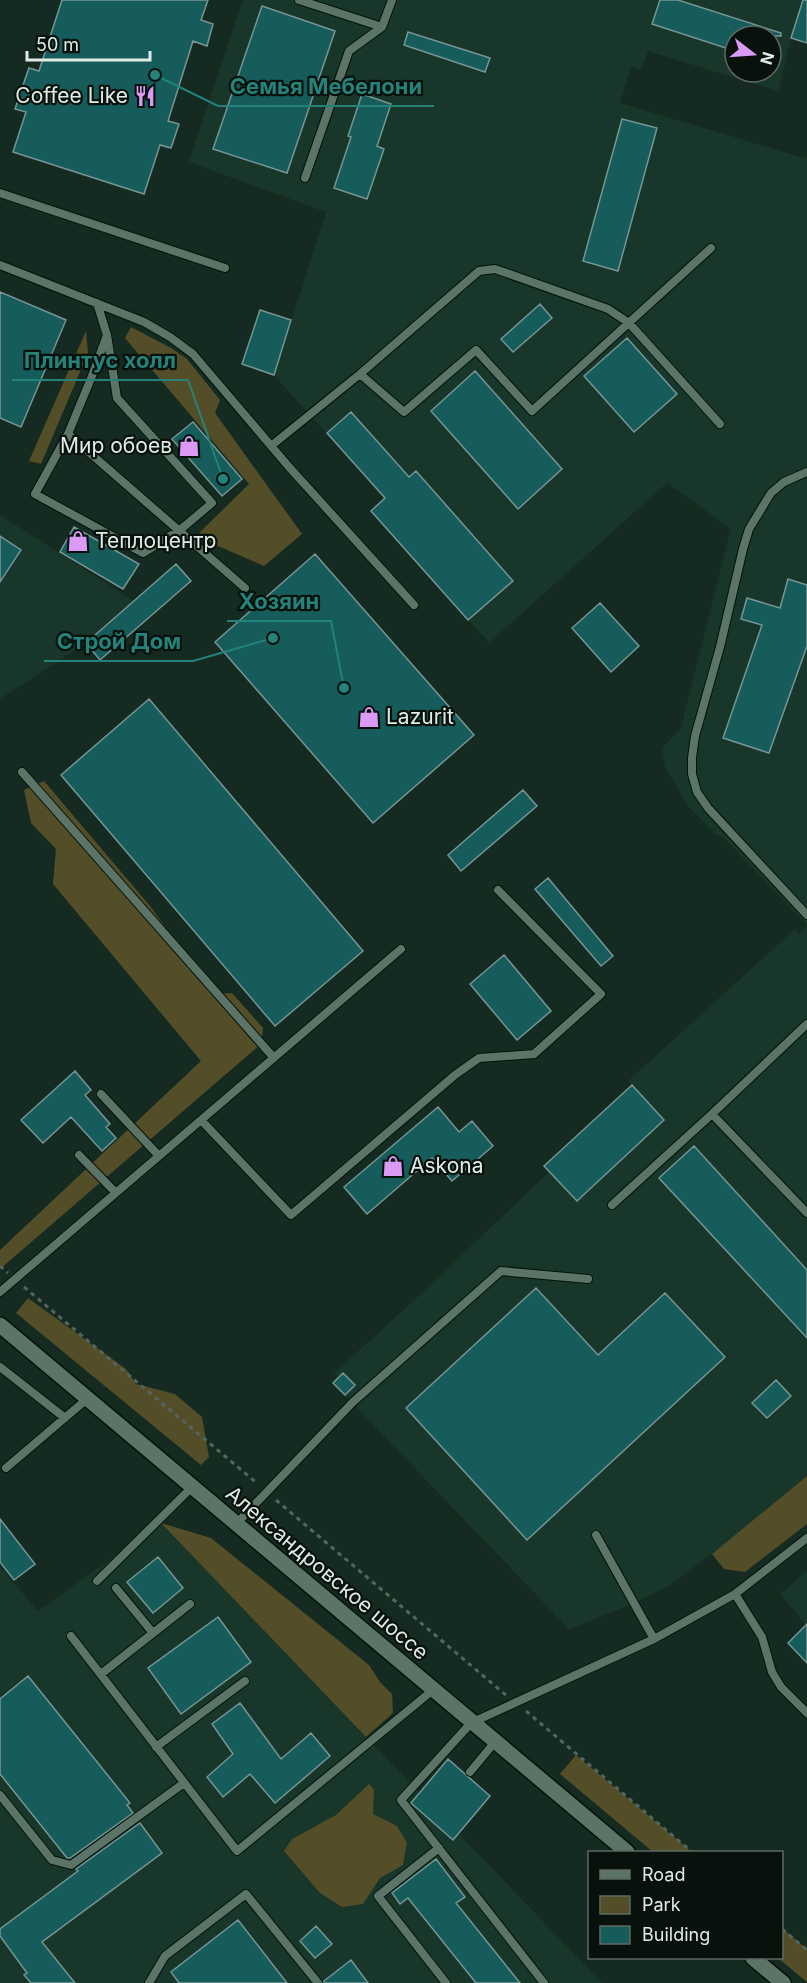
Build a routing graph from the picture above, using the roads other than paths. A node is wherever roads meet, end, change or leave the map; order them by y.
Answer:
1 (299, 0) edge
2 (392, 0) edge
3 (382, 27) junction
4 (305, 178) dead end
5 (0, 193) edge
6 (711, 248) dead end
7 (225, 268) dead end
8 (1, 269) edge
9 (97, 303) junction
10 (629, 323) junction
11 (107, 335) junction
12 (360, 374) junction
13 (720, 424) dead end
14 (68, 434) junction
15 (271, 446) junction
16 (807, 472) edge
17 (180, 530) junction
18 (244, 588) dead end
19 (414, 605) dead end
20 (22, 772) dead end
21 (498, 890) dead end
22 (807, 915) edge
23 (401, 949) dead end
24 (807, 1024) edge
25 (274, 1058) junction
26 (101, 1094) dead end
27 (712, 1114) junction
28 (201, 1120) junction
29 (79, 1155) dead end
30 (159, 1156) junction
31 (116, 1193) junction
32 (612, 1205) dead end
33 (807, 1213) edge
34 (588, 1280) dead end
35 (0, 1292) edge
36 (0, 1325) edge
37 (0, 1367) edge
38 (87, 1399) junction
39 (65, 1418) junction
40 (6, 1468) dead end
41 (192, 1487) junction
42 (236, 1524) junction
43 (596, 1535) dead end
44 (807, 1538) edge
45 (97, 1581) dead end
46 (116, 1588) dead end
47 (735, 1594) junction
48 (190, 1604) dead end
49 (153, 1633) junction
50 (71, 1636) dead end
51 (654, 1640) junction
52 (100, 1674) junction
53 (245, 1681) dead end
54 (433, 1690) junction
55 (807, 1713) edge
56 (471, 1723) junction
57 (495, 1742) junction
58 (156, 1747) junction
59 (470, 1772) dead end
60 (184, 1783) junction
61 (0, 1795) edge
62 (439, 1848) junction
63 (626, 1851) edge
64 (754, 1959) edge
65 (149, 1983) edge
66 (318, 1983) edge
67 (446, 1983) edge
68 (544, 1983) edge
69 (783, 1983) edge

1 - 3 lane
2 - 3 lane
3 - 4 lane
5 - 7 lane
6 - 10 lane
8 - 9 lane
9 - 11 lane
9 - 15 lane
10 - 12 lane
10 - 12 lane
10 - 13 lane
11 - 14 lane
11 - 17 lane
12 - 15 lane
14 - 17 lane
14 - 17 lane
15 - 19 lane
16 - 22 lane
17 - 18 lane
20 - 25 lane
21 - 28 lane
23 - 25 lane
24 - 27 lane
25 - 28 lane
26 - 30 lane
27 - 32 lane
27 - 33 lane
28 - 30 lane
29 - 31 lane
30 - 31 lane
31 - 35 lane
34 - 42 lane
36 - 38 main road, Александровское шоссе
37 - 39 lane
38 - 39 lane
38 - 41 main road, Александровское шоссе
39 - 40 lane
41 - 42 main road, Александровское шоссе
41 - 45 lane
42 - 54 main road, Александровское шоссе
43 - 51 lane
44 - 47 lane
46 - 49 lane
47 - 51 lane
47 - 55 lane
48 - 49 lane
49 - 52 lane
50 - 52 lane
51 - 56 lane
52 - 58 lane
53 - 58 lane
54 - 56 main road, Александровское шоссе
54 - 60 lane
56 - 57 main road, Александровское шоссе
56 - 62 lane
57 - 59 lane
57 - 63 main road, Александровское шоссе
58 - 60 lane
60 - 61 lane
62 - 67 lane
62 - 68 lane
64 - 69 main road
65 - 66 lane

